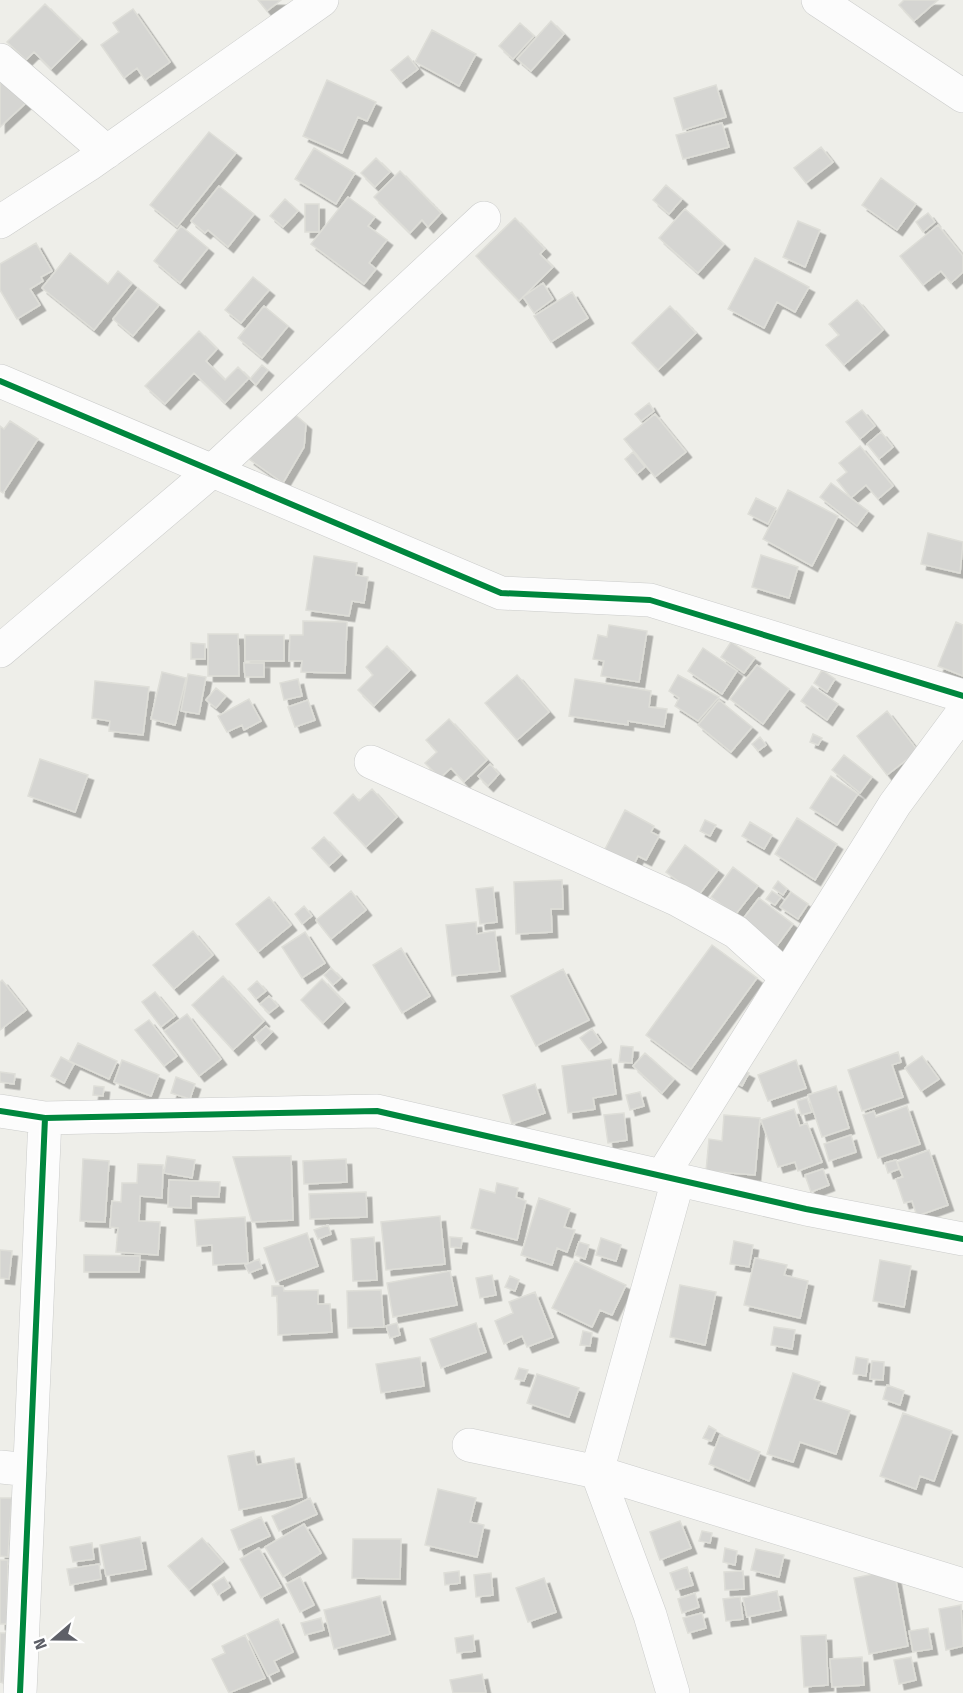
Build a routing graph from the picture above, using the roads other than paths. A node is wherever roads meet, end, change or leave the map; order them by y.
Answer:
1 (322, 0) edge
2 (818, 0) edge
3 (0, 60) edge
4 (963, 96) edge
5 (107, 152) junction
6 (484, 218) dead end
7 (0, 222) edge
8 (0, 381) edge
9 (212, 471) junction
10 (0, 651) edge
11 (963, 696) edge
12 (963, 712) edge
13 (370, 762) dead end
14 (786, 976) junction
15 (0, 1111) edge
16 (45, 1118) junction
17 (670, 1178) junction
18 (963, 1239) edge
19 (469, 1445) dead end
20 (15, 1468) edge
21 (597, 1472) junction
22 (963, 1585) edge
23 (20, 1693) edge
24 (673, 1693) edge

1 - 5 street
2 - 4 street
3 - 5 street
5 - 7 street
6 - 9 street
8 - 9 street
9 - 10 street
9 - 11 street
12 - 14 street
13 - 14 street
14 - 17 street
15 - 16 street
16 - 17 street
16 - 20 street
17 - 18 street
17 - 21 street
19 - 21 street
20 - 23 street
21 - 22 street
21 - 24 street

